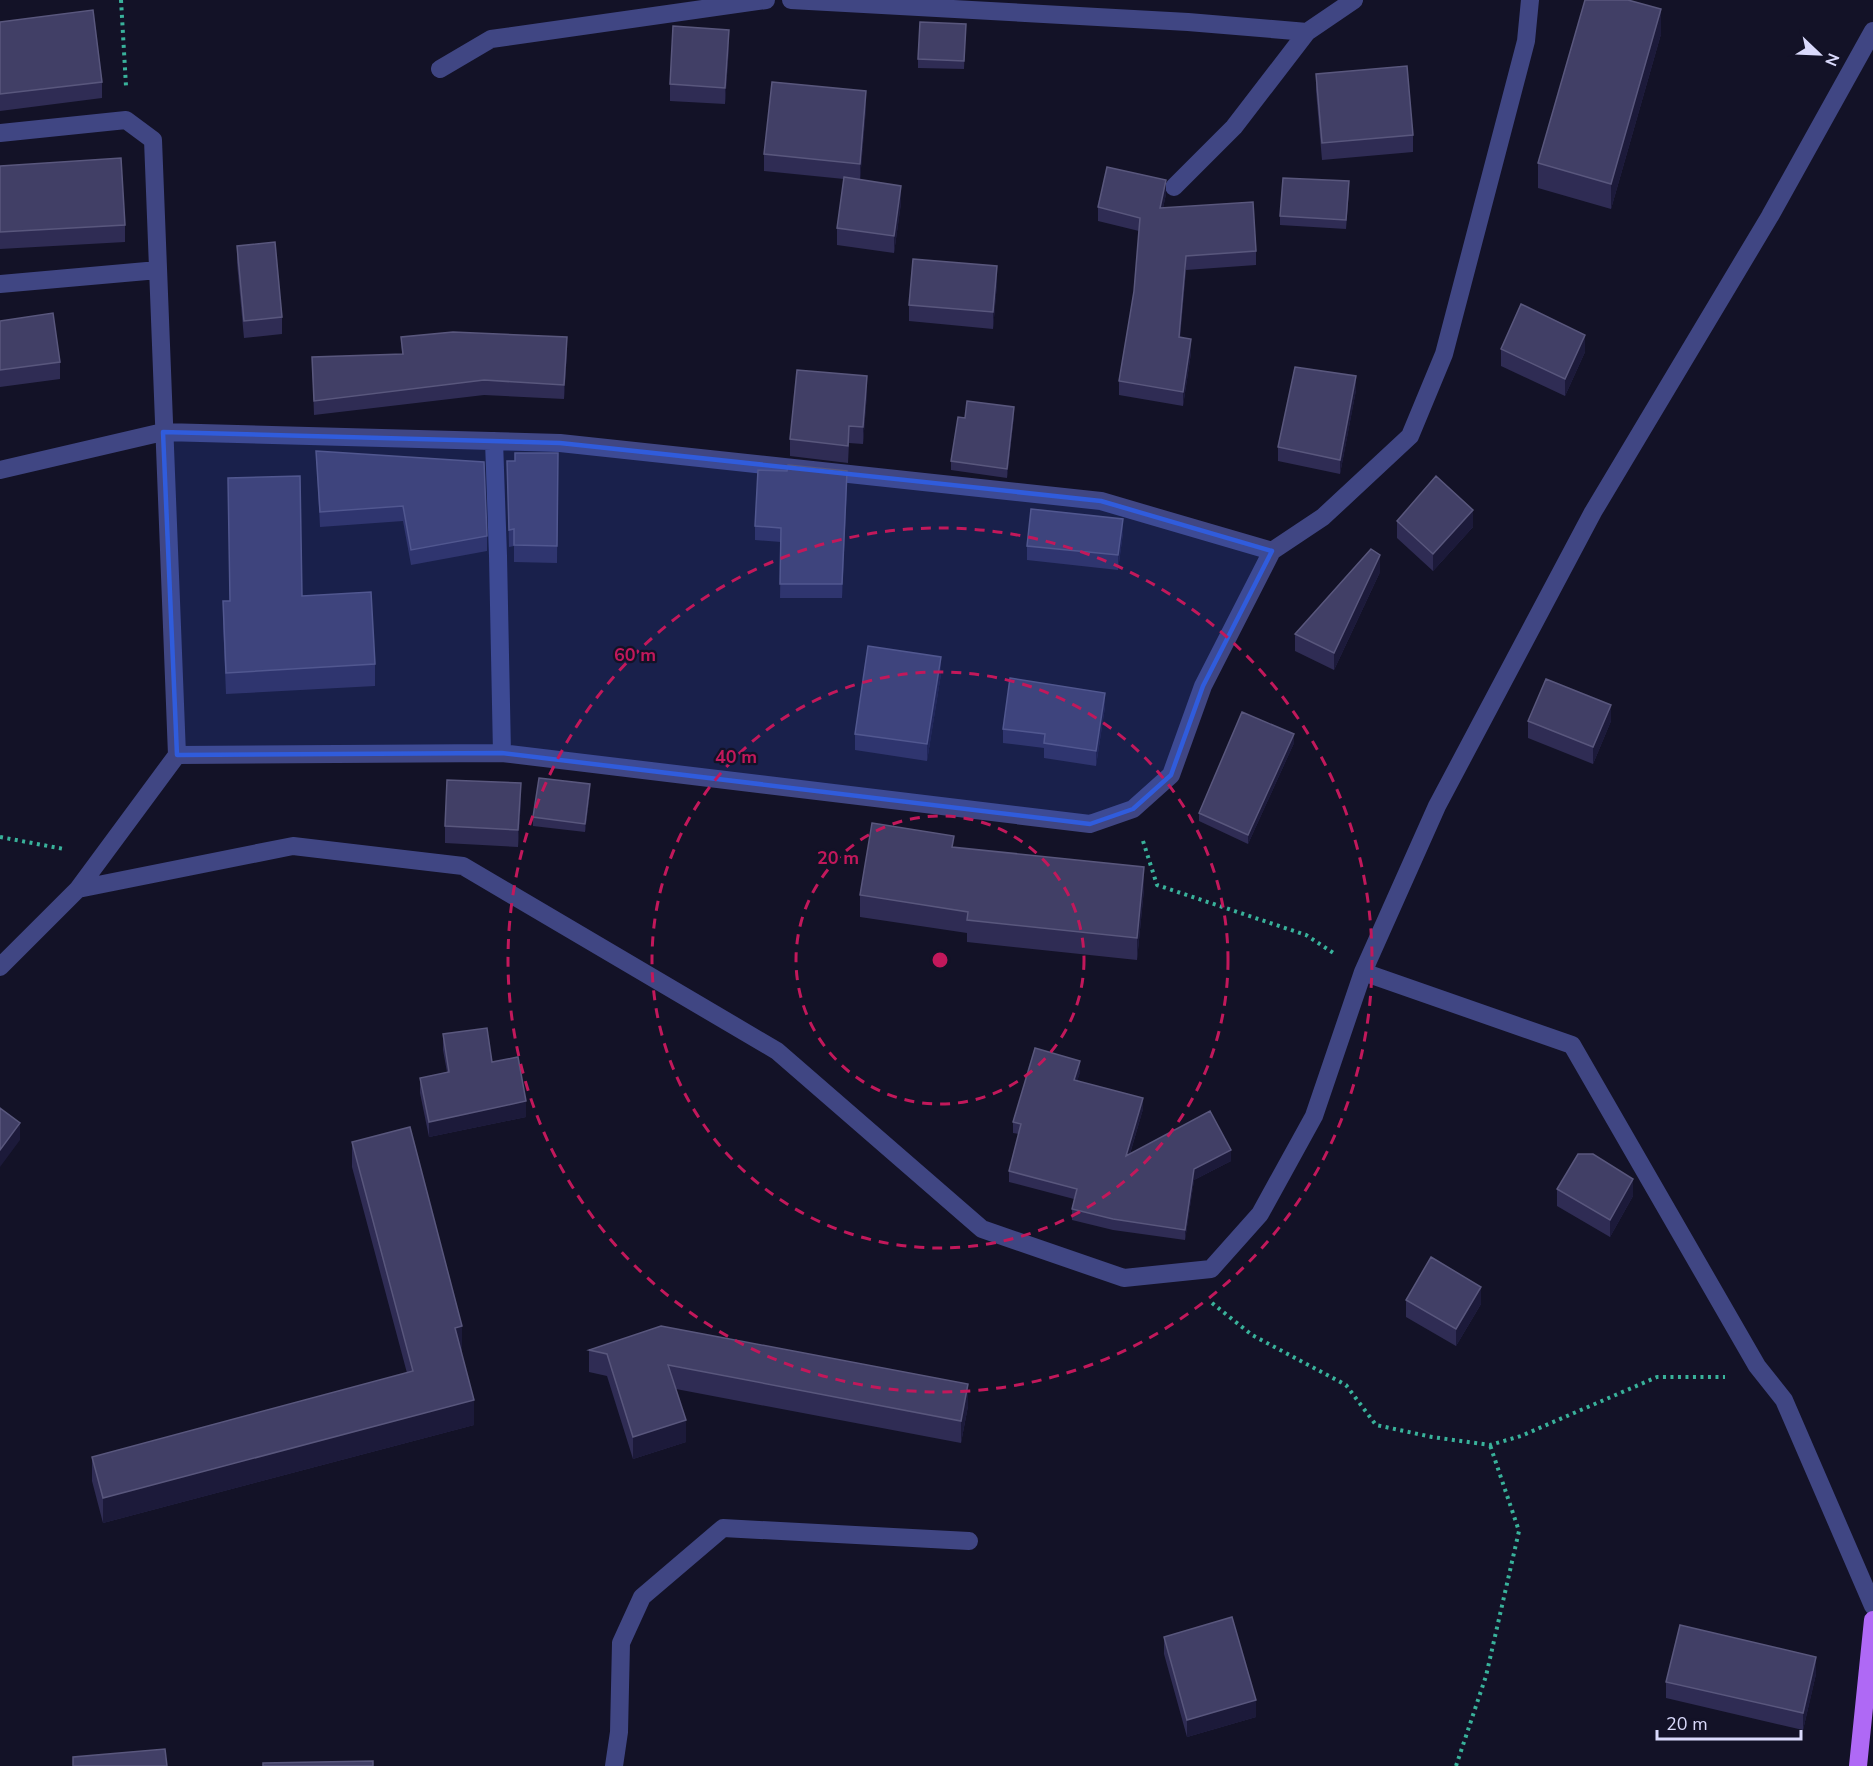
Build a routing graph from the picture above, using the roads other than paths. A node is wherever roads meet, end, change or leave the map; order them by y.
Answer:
1 (766, 0) edge
2 (791, 0) edge
3 (1354, 0) edge
4 (1530, 0) edge
5 (1873, 31) edge
6 (1307, 32) junction
7 (440, 69) dead end
8 (0, 133) edge
9 (1174, 187) dead end
10 (158, 270) junction
11 (0, 284) edge
12 (164, 432) junction
13 (494, 441) junction
14 (0, 470) edge
15 (1272, 551) junction
16 (502, 753) junction
17 (177, 755) junction
18 (78, 890) junction
19 (0, 967) edge
20 (1364, 972) junction
21 (969, 1541) dead end
22 (1873, 1606) edge
23 (1873, 1620) edge
24 (614, 1766) edge
25 (1858, 1766) edge

1 - 7 street
2 - 6 street
3 - 6 street
4 - 15 street
5 - 20 street
6 - 9 street
8 - 10 street
10 - 11 street
10 - 12 street
12 - 13 street
12 - 14 street
12 - 17 street
13 - 15 street
13 - 16 street
15 - 16 street
16 - 17 street
17 - 18 street
18 - 19 street
18 - 20 street
20 - 22 street
21 - 24 street
23 - 25 main road

